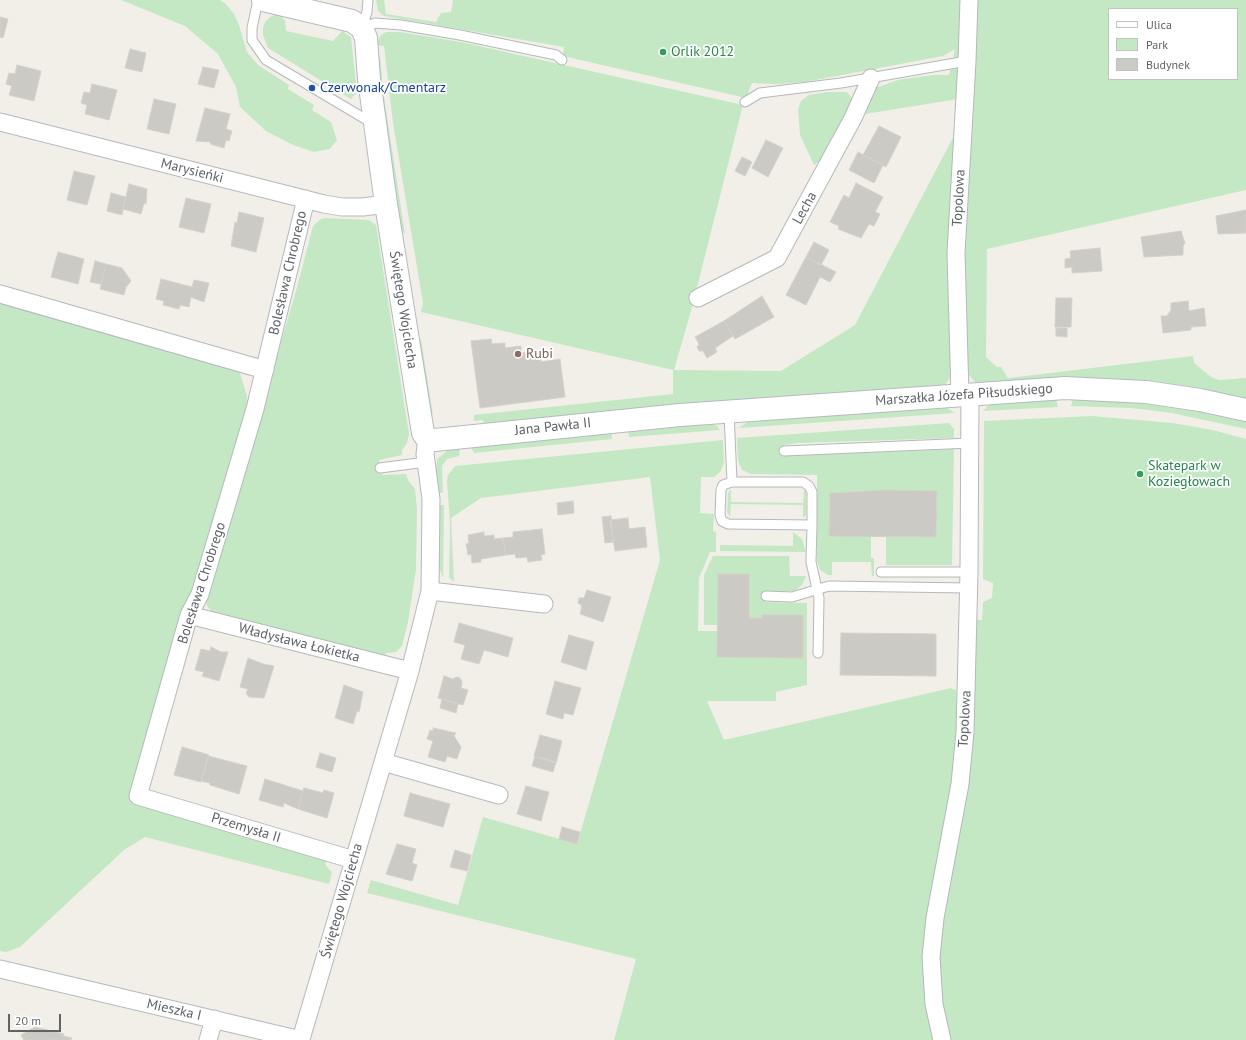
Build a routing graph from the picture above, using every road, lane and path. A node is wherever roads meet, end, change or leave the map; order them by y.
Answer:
1 (258, 0) edge
2 (263, 0) edge
3 (368, 0) edge
4 (969, 0) edge
5 (362, 28) junction
6 (562, 60) dead end
7 (967, 61) junction
8 (871, 78) junction
9 (745, 102) dead end
10 (0, 122) edge
11 (375, 124) junction
12 (306, 199) junction
13 (386, 204) junction
14 (0, 294) edge
15 (698, 298) dead end
16 (265, 370) junction
17 (965, 395) junction
18 (1246, 410) edge
19 (728, 412) junction
20 (680, 415) joint
21 (427, 439) junction
22 (971, 443) junction
23 (784, 450) dead end
24 (426, 462) junction
25 (380, 468) dead end
26 (732, 482) junction
27 (812, 525) junction
28 (881, 572) dead end
29 (969, 580) junction
30 (818, 588) junction
31 (430, 591) junction
32 (766, 596) dead end
33 (544, 604) dead end
34 (189, 616) junction
35 (818, 653) dead end
36 (410, 671) junction
37 (383, 762) junction
38 (499, 794) dead end
39 (138, 796) joint
40 (354, 860) junction
41 (0, 969) edge
42 (214, 1019) junction
43 (208, 1040) edge
44 (301, 1040) edge
45 (942, 1040) edge

1 - 11 lane
2 - 5 street
3 - 5 lane
4 - 7 street, Topolowa
5 - 6 lane
5 - 11 street, Świętego Wojciecha
7 - 8 lane
7 - 17 street, Topolowa
8 - 9 lane
8 - 15 street, Lecha
10 - 12 street, Marysieńki
11 - 13 street, Świętego Wojciecha
12 - 13 street, Marysieńki
12 - 16 street, Bolesława Chrobrego
13 - 21 street, Świętego Wojciecha
14 - 16 street
16 - 34 street, Bolesława Chrobrego
17 - 18 street, Marszałka Józefa Piłsudskiego
17 - 19 street, Marszałka Józefa Piłsudskiego
17 - 22 street, Topolowa
19 - 20 street, Marszałka Józefa Piłsudskiego
19 - 26 lane
20 - 21 street, Jana Pawła II
21 - 24 street, Świętego Wojciecha
22 - 23 lane
22 - 29 street, Topolowa
24 - 25 lane
24 - 31 street, Świętego Wojciecha
26 - 27 lane
26 - 27 lane
27 - 30 lane
28 - 29 lane
29 - 30 lane
29 - 45 street, Topolowa
30 - 32 lane
30 - 35 lane
31 - 33 street
31 - 36 street, Świętego Wojciecha
34 - 36 street, Władysława Łokietka
34 - 39 street, Bolesława Chrobrego
36 - 37 street, Świętego Wojciecha
37 - 38 street
37 - 40 street, Świętego Wojciecha
39 - 40 street, Przemysła II
40 - 44 street, Świętego Wojciecha
41 - 42 street, Mieszka I
42 - 43 street
42 - 44 street, Mieszka I

